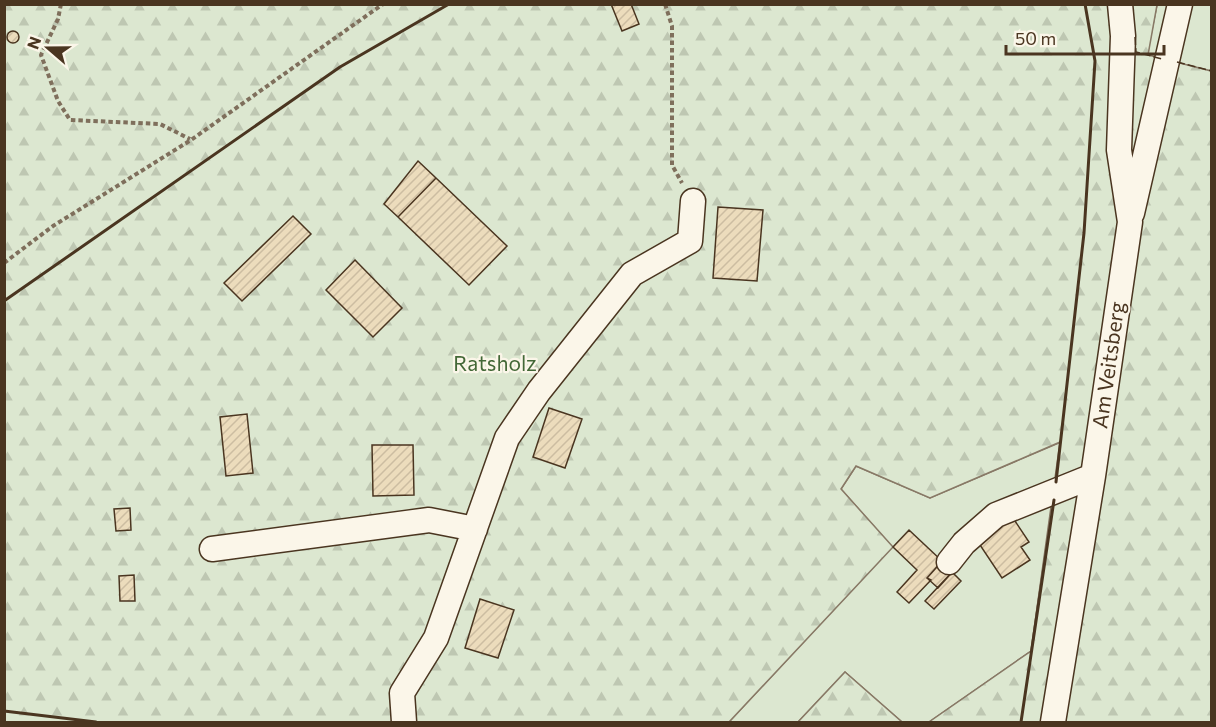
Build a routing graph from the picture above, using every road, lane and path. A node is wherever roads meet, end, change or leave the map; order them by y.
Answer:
1 (61, 4) edge
2 (383, 4) edge
3 (664, 4) edge
4 (1120, 4) edge
5 (1180, 4) edge
6 (190, 140) junction
7 (693, 201) joint
8 (1130, 222) junction
9 (4, 263) edge
10 (1093, 476) junction
11 (475, 529) junction
12 (212, 549) dead end
13 (950, 562) dead end
14 (404, 723) edge
15 (1053, 723) edge

1 - 6 path
2 - 6 path
3 - 7 path
4 - 8 street, Am Veitsberg
5 - 8 street
6 - 9 path
7 - 11 street
8 - 10 street, Am Veitsberg
10 - 13 street
10 - 15 street, Am Veitsberg
11 - 12 street
11 - 14 street

